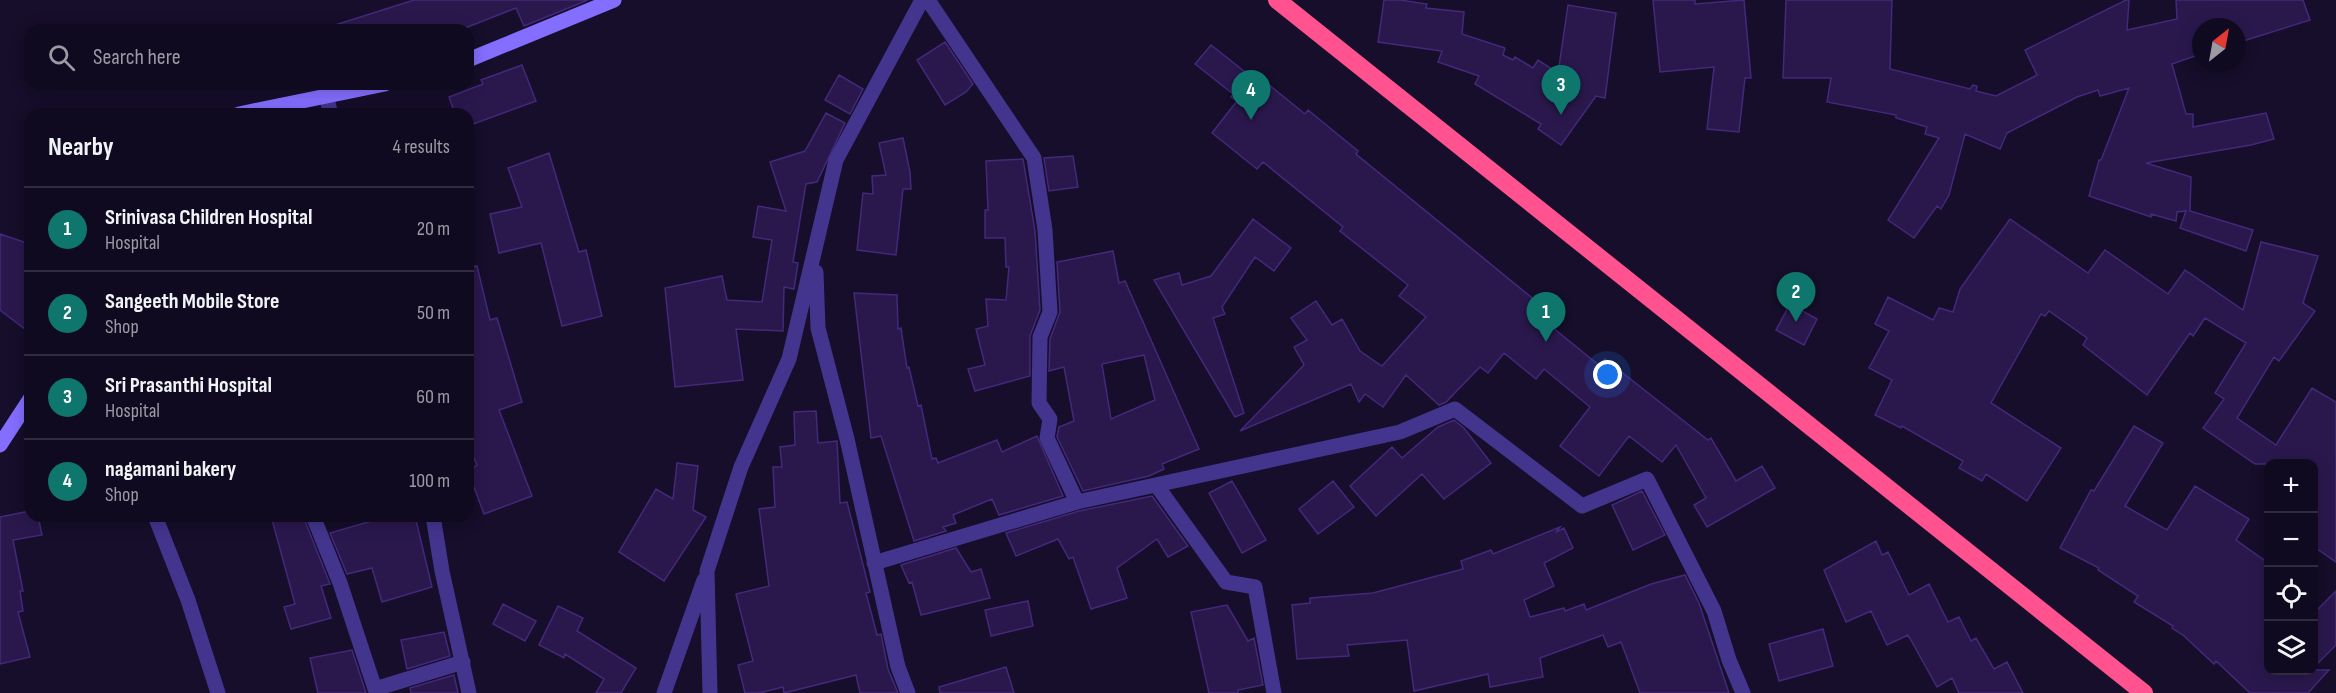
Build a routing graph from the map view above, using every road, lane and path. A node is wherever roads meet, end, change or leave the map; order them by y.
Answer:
1 (614, 0) edge
2 (922, 0) edge
3 (928, 0) edge
4 (1277, 0) edge
5 (474, 58) edge
6 (356, 90) edge
7 (326, 96) junction
8 (268, 108) edge
9 (329, 108) edge
10 (816, 251) junction
11 (24, 408) edge
12 (0, 445) edge
13 (1157, 486) junction
14 (1077, 502) junction
15 (157, 522) edge
16 (315, 522) edge
17 (434, 522) edge
18 (874, 563) junction
19 (707, 571) junction
20 (463, 662) junction
21 (218, 693) edge
22 (469, 693) edge
23 (664, 693) edge
24 (710, 693) edge
25 (908, 693) edge
26 (1274, 693) edge
27 (1743, 693) edge
28 (2144, 693) edge

1 - 5 street
2 - 10 street
3 - 14 street
4 - 28 highway
6 - 7 street
7 - 8 street
7 - 9 street
10 - 18 street
10 - 19 street
11 - 12 street
13 - 14 street
13 - 26 street
13 - 27 street
14 - 18 street
15 - 21 street
16 - 20 street
17 - 20 street
18 - 25 street
19 - 23 street
19 - 24 street
20 - 22 street

